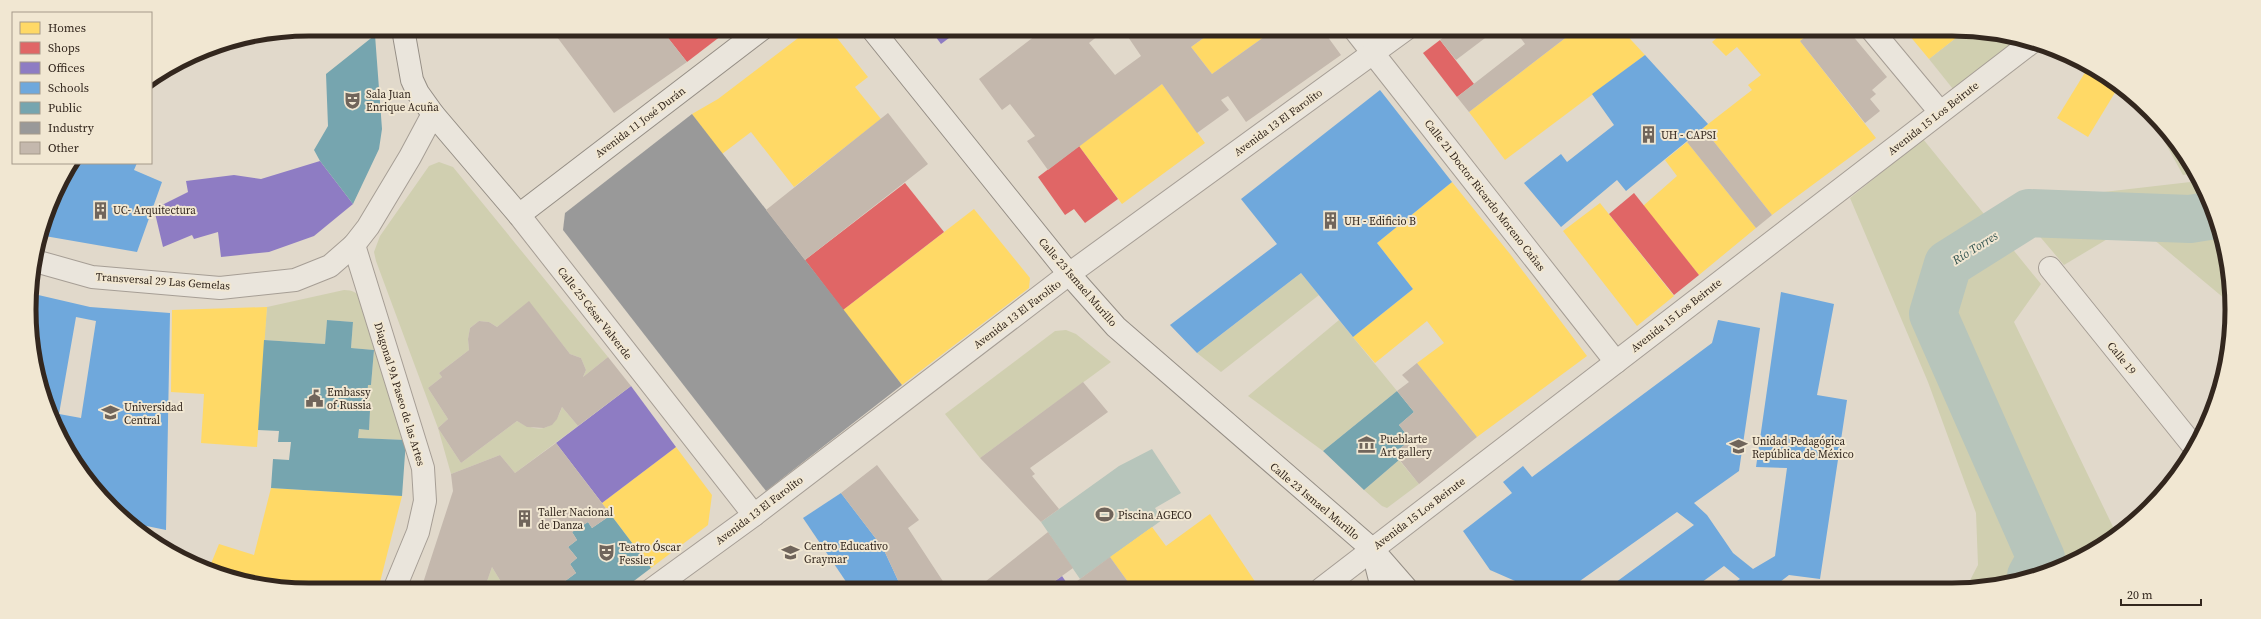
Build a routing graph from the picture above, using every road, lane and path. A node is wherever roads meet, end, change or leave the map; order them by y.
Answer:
1 (404, 36) edge
2 (753, 36) edge
3 (878, 36) edge
4 (1359, 36) edge
5 (1397, 36) edge
6 (1877, 36) edge
7 (2026, 46) edge
8 (1373, 54) junction
9 (1940, 112) junction
10 (432, 114) junction
11 (519, 215) junction
12 (354, 245) junction
13 (40, 262) edge
14 (2050, 268) dead end
15 (1068, 274) junction
16 (1616, 362) junction
17 (2190, 442) edge
18 (754, 515) junction
19 (1372, 549) junction
20 (397, 583) edge
21 (661, 583) edge
22 (1329, 583) edge
23 (1381, 583) edge
24 (1402, 583) edge

1 - 10 street, Calle 25 César Valverde
2 - 11 street, Avenida 11 José Durán
3 - 15 street, Calle 23 Ismael Murillo
4 - 8 street, Calle 21 Doctor Ricardo Moreno Cañas
5 - 8 street, Avenida 13 El Farolito
6 - 9 street
7 - 9 street, Avenida 15 Los Beirute
8 - 15 street, Avenida 13 El Farolito
8 - 16 street, Calle 21 Doctor Ricardo Moreno Cañas
9 - 16 street, Avenida 15 Los Beirute
10 - 11 street, Calle 25 César Valverde
10 - 12 street, Transversal 29 Las Gemelas
11 - 18 street, Calle 25 César Valverde
12 - 13 street, Transversal 29 Las Gemelas
12 - 20 street, Diagonal 9A Paseo de las Artes
14 - 17 street, Calle 19
15 - 18 street, Avenida 13 El Farolito
15 - 19 street, Calle 23 Ismael Murillo
16 - 19 street, Avenida 15 Los Beirute
18 - 21 street, Avenida 13 El Farolito
19 - 22 street, Avenida 15 Los Beirute
19 - 23 street
19 - 24 street, Calle 23 Ismael Murillo

